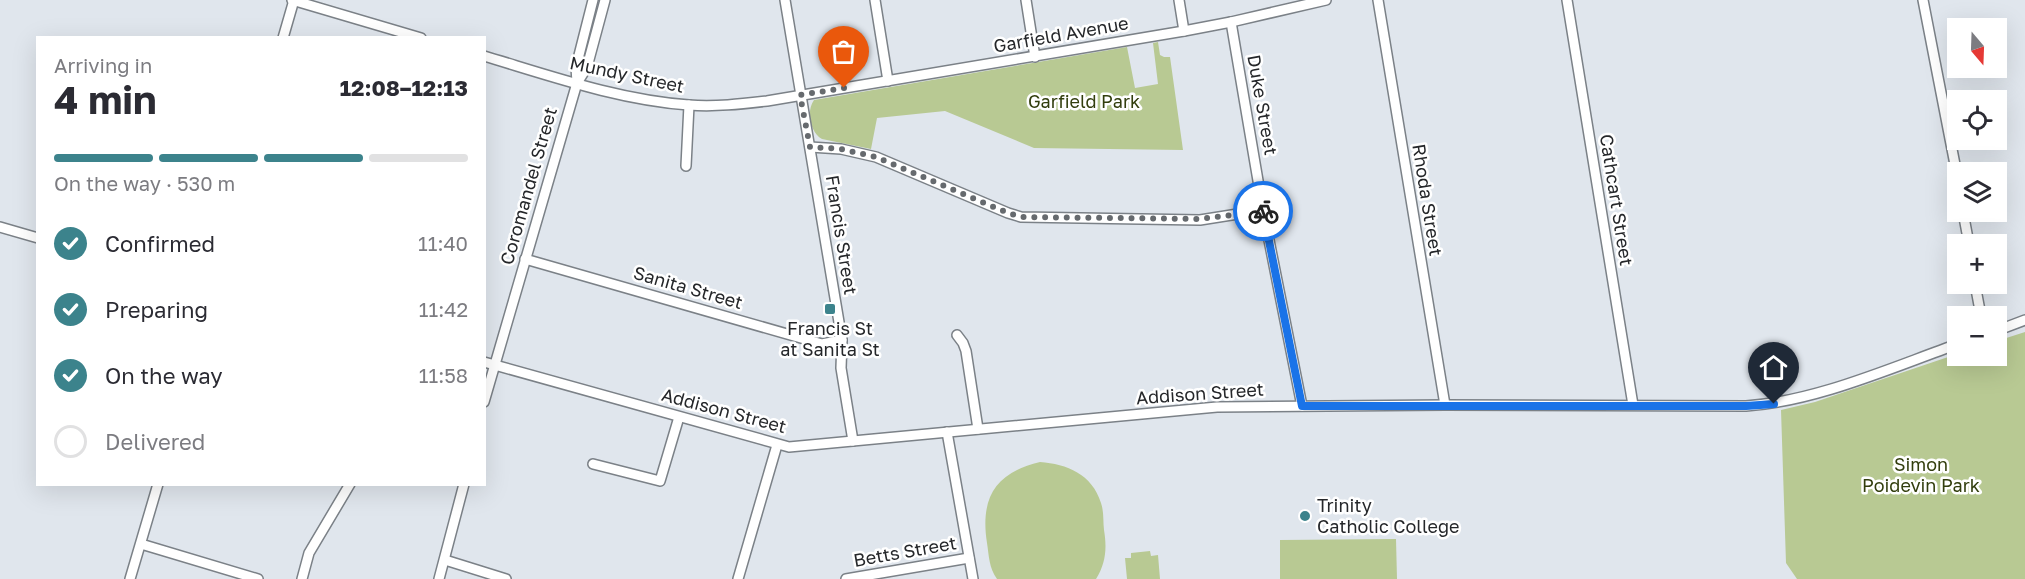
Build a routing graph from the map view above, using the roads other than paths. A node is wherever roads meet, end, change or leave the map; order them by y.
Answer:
1 (293, 0) edge
2 (784, 0) edge
3 (874, 0) edge
4 (1026, 0) edge
5 (1179, 0) edge
6 (1326, 0) edge
7 (1378, 0) edge
8 (1567, 0) edge
9 (1923, 0) edge
10 (592, 3) edge
11 (604, 4) edge
12 (1231, 22) junction
13 (1184, 31) junction
14 (284, 36) edge
15 (414, 36) edge
16 (486, 57) edge
17 (1035, 57) junction
18 (888, 81) junction
19 (577, 83) junction
20 (800, 95) junction
21 (689, 105) junction
22 (810, 147) junction
23 (1954, 162) edge
24 (687, 166) dead end
25 (1263, 210) junction
26 (0, 227) edge
27 (36, 237) edge
28 (525, 259) junction
29 (2025, 320) edge
30 (2007, 327) edge
31 (957, 335) dead end
32 (842, 340) junction
33 (1947, 348) edge
34 (486, 362) edge
35 (495, 364) junction
36 (486, 395) edge
37 (1445, 405) junction
38 (1634, 405) junction
39 (1302, 406) junction
40 (679, 417) junction
41 (978, 429) junction
42 (947, 432) junction
43 (853, 441) junction
44 (777, 445) junction
45 (593, 464) dead end
46 (157, 486) edge
47 (349, 486) edge
48 (464, 486) edge
49 (141, 544) junction
50 (969, 558) junction
51 (445, 561) junction
52 (130, 579) edge
53 (258, 579) edge
54 (302, 579) edge
55 (439, 579) edge
56 (506, 579) edge
57 (738, 579) edge
58 (846, 579) edge
59 (973, 579) edge

1 - 14 street
1 - 15 street
2 - 20 street, Francis Street
3 - 18 street
4 - 17 street
5 - 13 street
6 - 12 street, Garfield Avenue
7 - 37 street, Rhoda Street
8 - 38 street, Cathcart Street
9 - 23 street
10 - 11 street
10 - 19 street, Coromandel Street
11 - 19 street, Coromandel Street
12 - 13 street, Garfield Avenue
12 - 25 street, Duke Street
13 - 17 street, Garfield Avenue
16 - 19 street, Mundy Street
17 - 18 street, Garfield Avenue
18 - 20 street, Garfield Avenue
19 - 21 street, Mundy Street
19 - 28 street, Coromandel Street
20 - 21 street, Mundy Street
20 - 22 street, Francis Street
21 - 24 street
22 - 25 street
22 - 32 street, Francis Street
25 - 39 street, Duke Street
26 - 27 street
28 - 32 street, Sanita Street
28 - 35 street, Coromandel Street
29 - 30 street
31 - 41 street
32 - 43 street, Francis Street
33 - 38 street, Addison Street
34 - 35 street, Addison Street
35 - 36 street, Coromandel Street
35 - 40 street, Addison Street
37 - 38 street, Addison Street
37 - 39 street, Addison Street
39 - 41 street, Addison Street
40 - 44 street, Addison Street
40 - 45 street
41 - 42 street, Addison Street
42 - 43 street, Addison Street
42 - 50 street
43 - 44 street, Addison Street
44 - 57 street
46 - 49 street
47 - 54 street
48 - 51 street
49 - 52 street
49 - 53 street
50 - 58 street, Betts Street
50 - 59 street
51 - 55 street
51 - 56 street

